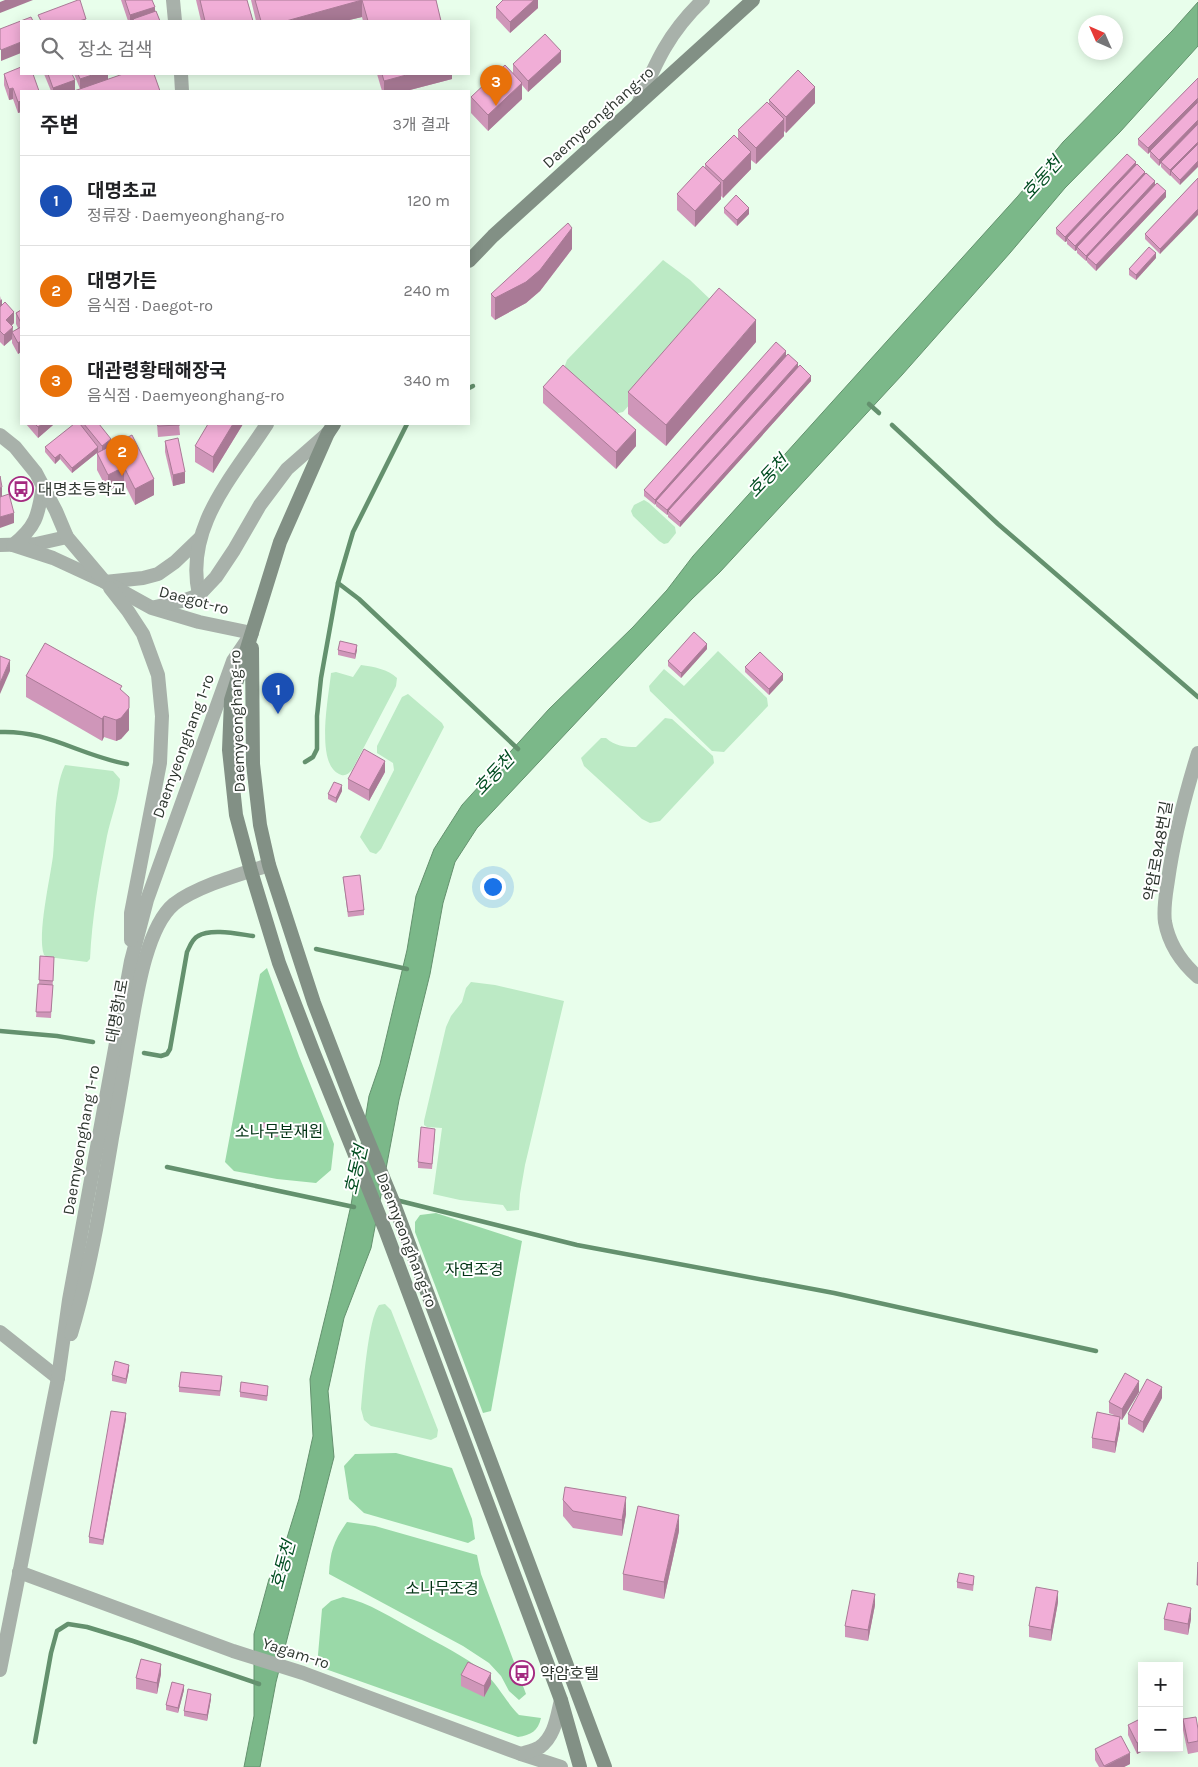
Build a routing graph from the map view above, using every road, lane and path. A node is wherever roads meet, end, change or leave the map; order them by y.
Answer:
1 (173, 0) edge
2 (703, 0) edge
3 (753, 0) edge
4 (175, 20) edge
5 (181, 75) edge
6 (182, 90) edge
7 (638, 104) junction
8 (470, 260) edge
9 (265, 425) edge
10 (331, 428) edge
11 (0, 435) edge
12 (43, 486) junction
13 (67, 537) junction
14 (200, 538) junction
15 (6, 545) edge
16 (105, 582) junction
17 (199, 595) junction
18 (152, 608) junction
19 (252, 633) junction
20 (1198, 753) edge
21 (269, 865) junction
22 (251, 871) junction
23 (131, 961) junction
24 (1198, 977) edge
25 (0, 1332) edge
26 (58, 1378) junction
27 (19, 1572) junction
28 (0, 1670) edge
29 (561, 1700) junction
30 (521, 1754) junction
31 (561, 1767) edge
32 (580, 1767) edge
33 (605, 1767) edge

1 - 4 street
2 - 7 street
3 - 7 main road, Daemyeonghang-ro
5 - 6 street
7 - 8 main road, Daemyeonghang-ro
9 - 14 street
10 - 17 street
10 - 19 main road, Daemyeonghang-ro
11 - 12 street, Daegot-ro
12 - 13 street, Daegot-ro
12 - 15 street
13 - 15 street
13 - 16 street, Daegot-ro
14 - 16 street
14 - 17 street
15 - 16 street
16 - 18 street, Daegot-ro
16 - 23 street
17 - 18 street
18 - 19 street, Daegot-ro
19 - 21 main road, Daemyeonghang-ro
19 - 22 main road, Daemyeonghang-ro
19 - 23 street, Daemyeonghang 1-ro
20 - 24 street, 약암로948번길
21 - 22 street, 대명항1로
21 - 33 main road, Daemyeonghang-ro
22 - 26 street, 대명항1로
22 - 29 main road, Daemyeonghang-ro
23 - 26 street, Daemyeonghang 1-ro
25 - 26 street
26 - 27 street, Daemyeonghang 1-ro
27 - 28 street, Daemyeonghang 1-ro
27 - 30 street, Yagam-ro
29 - 30 street
29 - 32 main road, Daemyeonghang-ro
30 - 31 street, Yagam-ro

